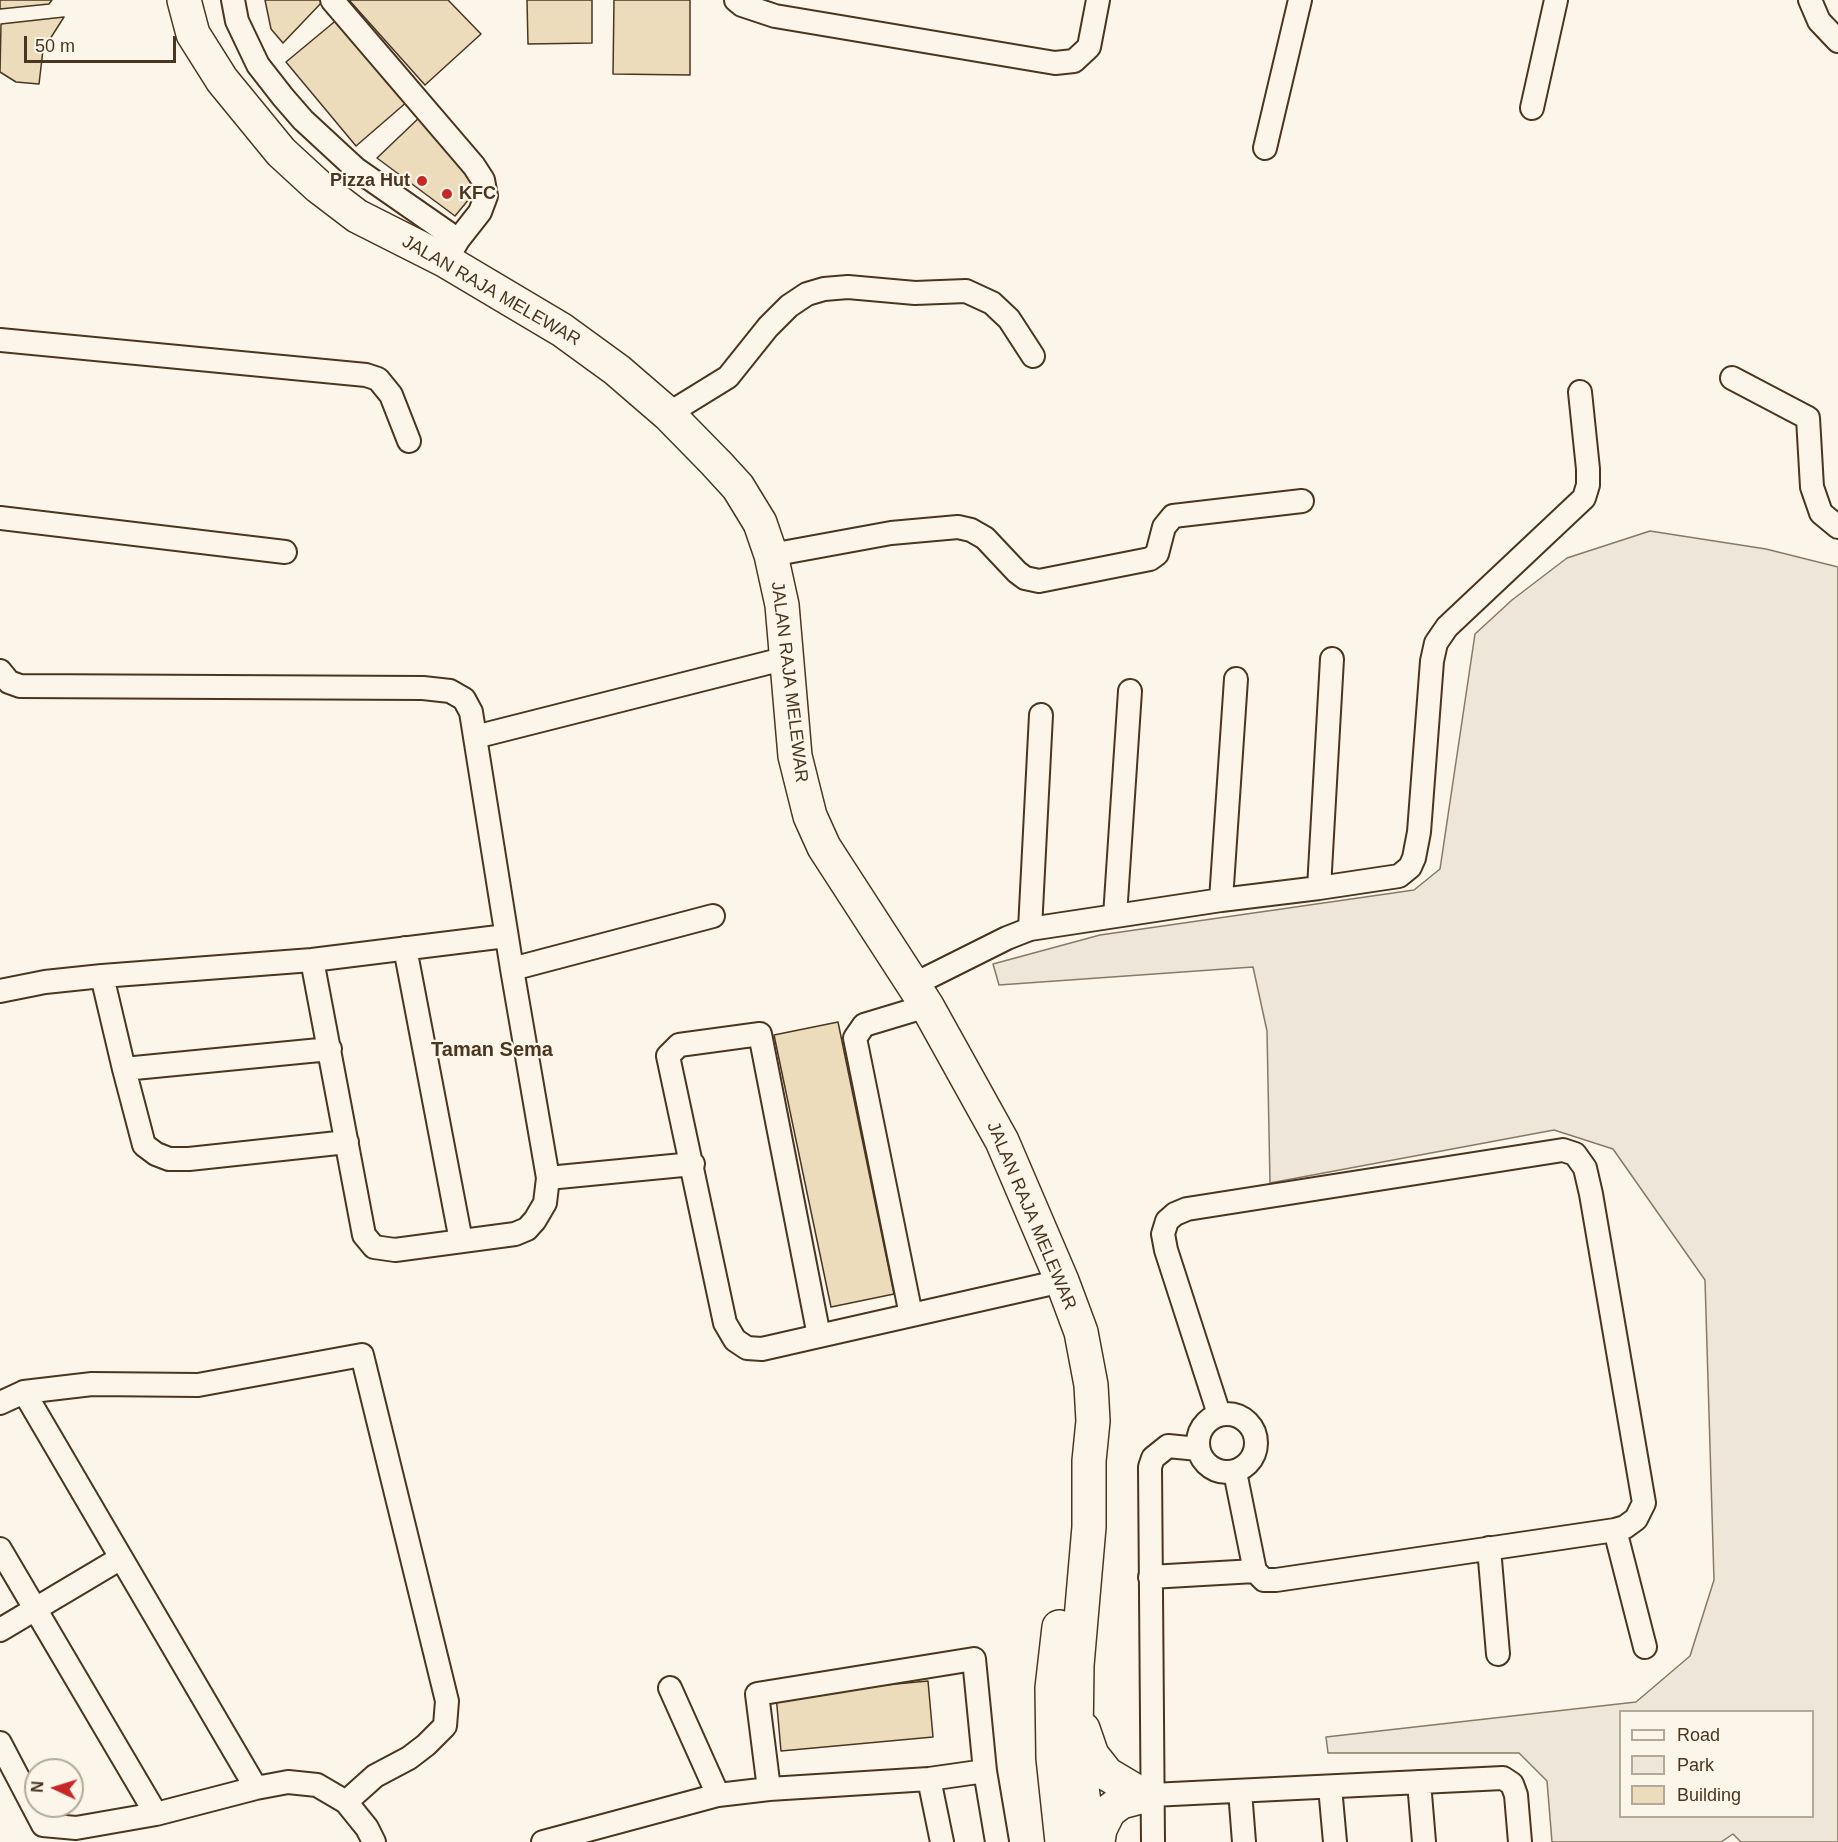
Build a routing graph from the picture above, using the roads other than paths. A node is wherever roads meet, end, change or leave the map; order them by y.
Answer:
1 (184, 0) edge
2 (233, 0) edge
3 (332, 0) edge
4 (736, 0) edge
5 (1098, 0) edge
6 (1300, 0) edge
7 (1556, 0) edge
8 (1810, 0) edge
9 (1838, 41) edge
10 (1532, 108) dead end
11 (1265, 148) dead end
12 (452, 251) junction
13 (0, 340) edge
14 (1033, 356) dead end
15 (1732, 378) dead end
16 (1580, 392) dead end
17 (668, 414) junction
18 (409, 441) dead end
19 (1302, 501) dead end
20 (0, 518) edge
21 (1838, 527) edge
22 (285, 552) dead end
23 (771, 555) junction
24 (788, 658) junction
25 (1332, 659) dead end
26 (0, 671) edge
27 (1236, 679) dead end
28 (1130, 691) dead end
29 (1041, 715) dead end
30 (476, 737) junction
31 (1319, 888) junction
32 (1221, 900) junction
33 (713, 916) dead end
34 (1115, 916) junction
35 (1030, 929) junction
36 (506, 936) junction
37 (405, 948) junction
38 (312, 960) junction
39 (512, 969) junction
40 (102, 976) junction
41 (0, 991) edge
42 (920, 995) junction
43 (330, 1050) junction
44 (124, 1069) junction
45 (347, 1142) junction
46 (693, 1164) junction
47 (548, 1178) junction
48 (461, 1241) junction
49 (1062, 1281) junction
50 (911, 1316) junction
51 (819, 1336) junction
52 (24, 1392) junction
53 (0, 1403) edge
54 (1220, 1414) junction
55 (1198, 1449) junction
56 (1089, 1461) junction
57 (1235, 1472) junction
58 (1615, 1530) junction
59 (1489, 1548) junction
60 (0, 1549) edge
61 (121, 1558) junction
62 (1255, 1572) junction
63 (1150, 1577) junction
64 (35, 1608) junction
65 (0, 1629) edge
66 (1645, 1647) dead end
67 (1498, 1654) dead end
68 (1077, 1665) junction
69 (669, 1688) dead end
70 (0, 1743) edge
71 (985, 1771) junction
72 (929, 1779) junction
73 (1419, 1782) junction
74 (1330, 1786) junction
75 (256, 1788) junction
76 (769, 1789) junction
77 (1240, 1791) junction
78 (718, 1795) junction
79 (1148, 1796) junction
80 (1082, 1798) junction
81 (346, 1802) junction
82 (156, 1814) junction
83 (50, 1838) edge
84 (374, 1842) edge
85 (543, 1842) edge
86 (942, 1842) edge
87 (997, 1842) edge
88 (1062, 1842) edge
89 (1068, 1842) edge
90 (1089, 1842) edge
91 (1098, 1842) edge
92 (1153, 1842) edge
93 (1244, 1842) edge
94 (1335, 1842) edge
95 (1424, 1842) edge
96 (1520, 1842) edge

1 - 12 highway, JALAN RAJA MELEWAR
2 - 12 street
3 - 12 street
4 - 5 street
6 - 11 street
7 - 10 street
8 - 9 street
12 - 17 highway, JALAN RAJA MELEWAR
13 - 18 street
14 - 17 street
15 - 21 street
16 - 31 street
17 - 23 highway, JALAN RAJA MELEWAR
19 - 23 street
20 - 22 street
23 - 24 highway, JALAN RAJA MELEWAR
24 - 30 street
24 - 42 highway, JALAN RAJA MELEWAR
25 - 31 street
26 - 30 street
27 - 32 street
28 - 34 street
29 - 35 street
30 - 36 street
31 - 32 street
32 - 34 street
33 - 39 street
34 - 35 street
35 - 42 street
36 - 37 street
36 - 39 street
37 - 38 street
37 - 48 street
38 - 40 street
38 - 43 street
39 - 47 street
40 - 41 street
40 - 44 street
42 - 49 highway, JALAN RAJA MELEWAR
42 - 50 street
43 - 44 street
43 - 45 street
44 - 45 street
45 - 48 street
46 - 47 street
46 - 51 street
46 - 51 street
47 - 48 street
49 - 50 street
49 - 56 highway, JALAN RAJA MELEWAR
50 - 51 street
52 - 53 street
52 - 61 street
52 - 81 street
54 - 55 street
54 - 57 street
54 - 58 street
55 - 57 street
55 - 63 street
56 - 68 highway, JALAN RAJA MELEWAR
56 - 88 highway, JALAN RAJA MELEWAR
57 - 62 street
58 - 59 street
58 - 66 street
59 - 62 street
59 - 67 street
60 - 64 street
61 - 64 street
61 - 75 street
62 - 63 street
63 - 79 street
64 - 65 street
64 - 82 street
68 - 79 highway
68 - 80 highway, JALAN RAJA MELEWAR
69 - 78 street
70 - 83 street
71 - 72 street
71 - 76 street
71 - 87 street
72 - 76 street
72 - 86 street
73 - 74 street
73 - 95 street
73 - 96 street
74 - 77 street
74 - 94 street
75 - 81 street
75 - 82 street
76 - 78 street
77 - 79 street
77 - 93 street
78 - 85 street
79 - 80 street
79 - 91 highway
79 - 92 street
80 - 89 highway
80 - 90 highway, JALAN RAJA MELEWAR
81 - 84 street
82 - 83 street

